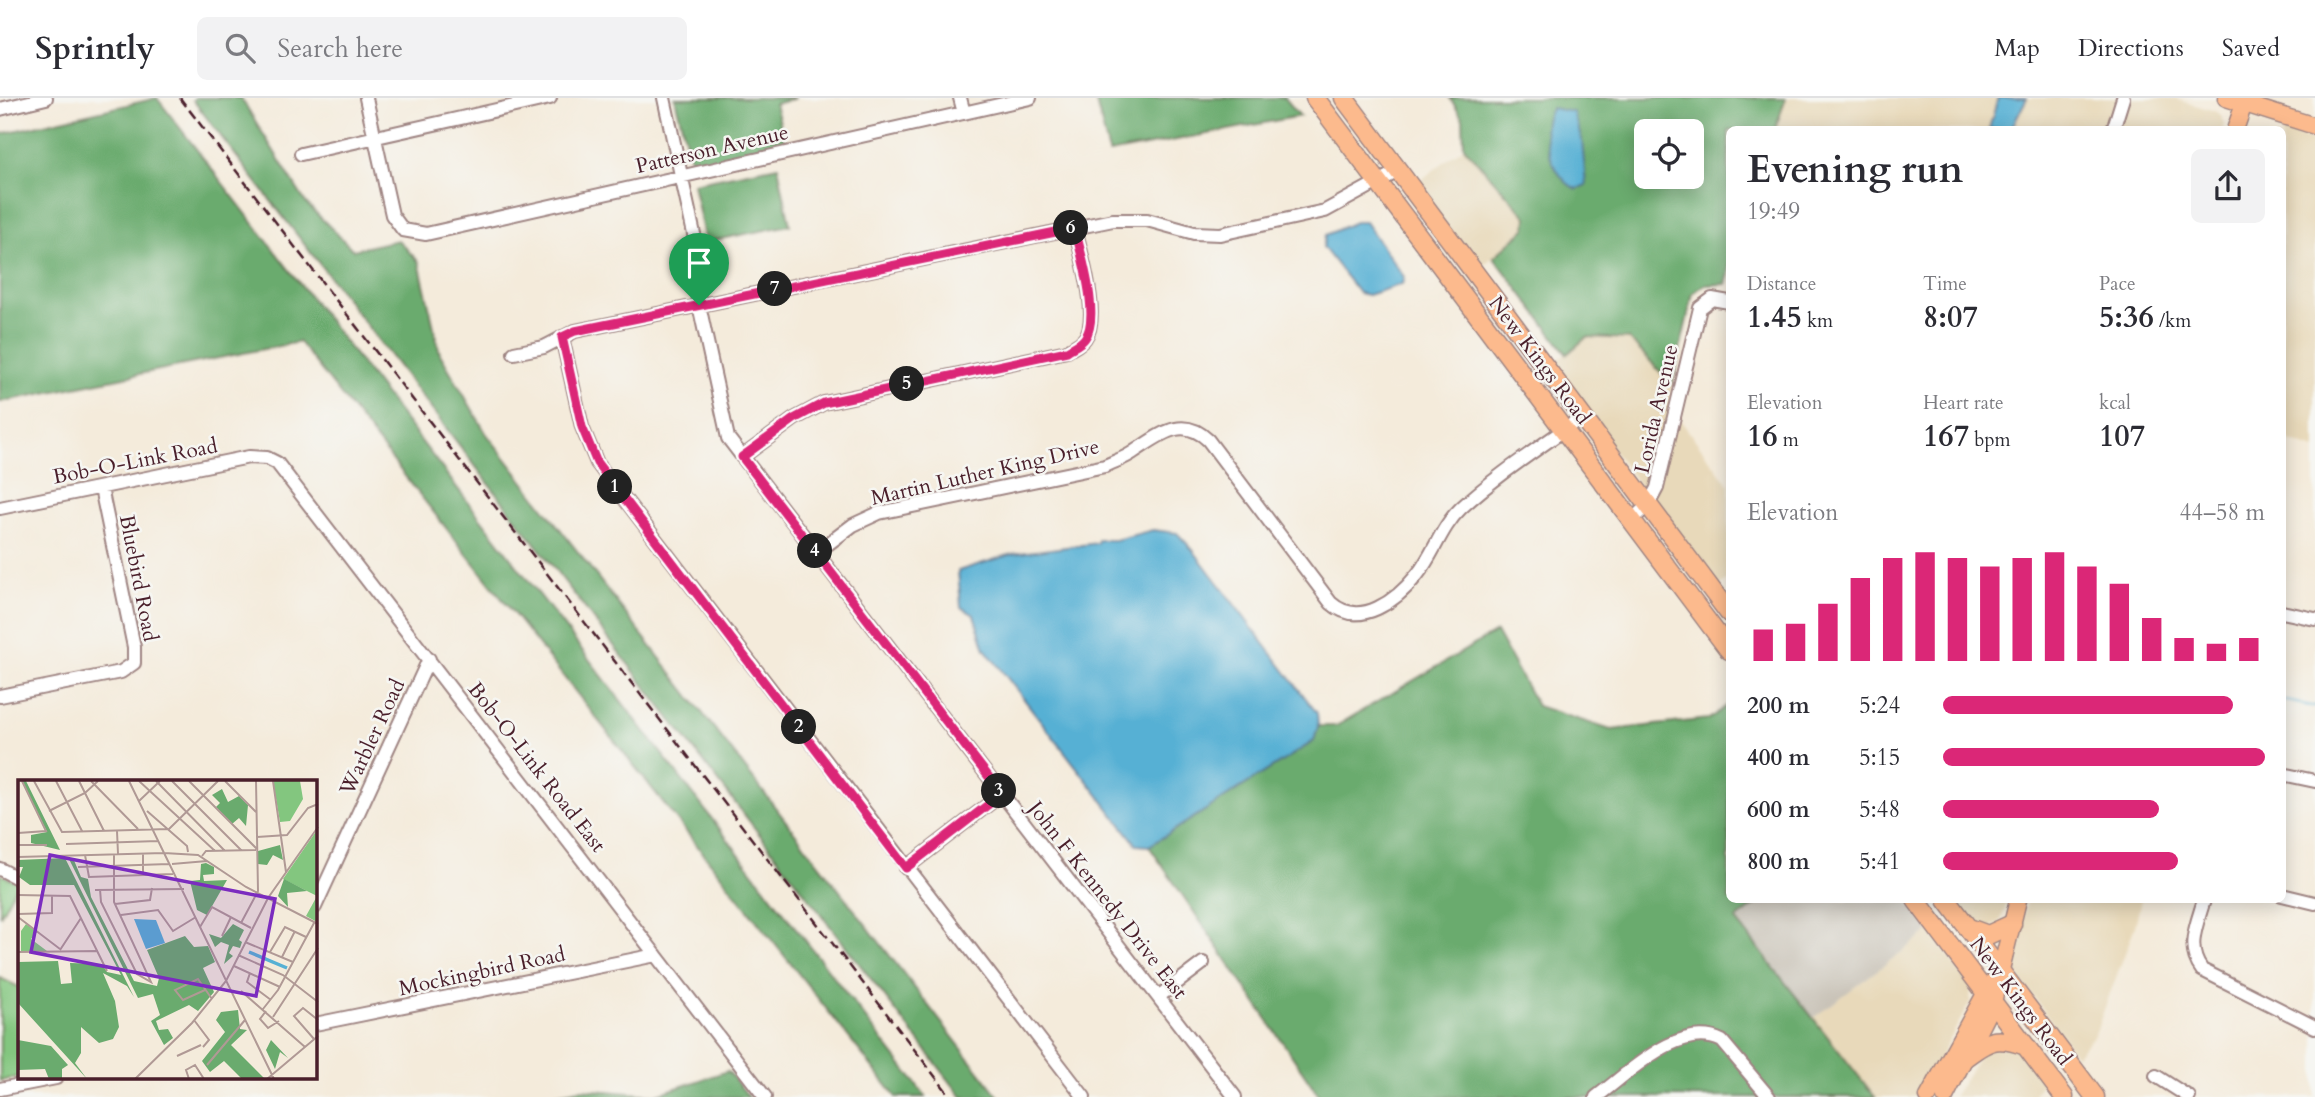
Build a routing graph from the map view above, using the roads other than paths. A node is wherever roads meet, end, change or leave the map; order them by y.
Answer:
1 (47, 98) edge
2 (366, 98) edge
3 (550, 98) edge
4 (664, 98) edge
5 (960, 98) edge
6 (1030, 98) edge
7 (1315, 98) edge
8 (1344, 98) edge
9 (2123, 98) edge
10 (2226, 98) edge
11 (2245, 101) edge
12 (0, 108) edge
13 (964, 113) junction
14 (2114, 126) edge
15 (2236, 126) edge
16 (2315, 126) edge
17 (375, 137) junction
18 (301, 154) dead end
19 (1398, 171) junction
20 (682, 176) junction
21 (1379, 183) junction
22 (1075, 228) junction
23 (1726, 301) edge
24 (699, 305) junction
25 (562, 337) junction
26 (514, 353) dead end
27 (1582, 417) junction
28 (1564, 430) junction
29 (742, 457) junction
30 (276, 463) joint
31 (101, 488) junction
32 (1648, 505) junction
33 (0, 508) edge
34 (1632, 520) junction
35 (816, 553) junction
36 (1726, 608) edge
37 (2286, 613) edge
38 (2315, 619) edge
39 (1726, 646) edge
40 (429, 659) junction
41 (0, 696) edge
42 (2286, 775) edge
43 (2315, 781) edge
44 (1002, 794) junction
45 (906, 868) junction
46 (0, 869) edge
47 (18, 878) edge
48 (2286, 896) edge
49 (317, 903) edge
50 (1918, 903) edge
51 (1949, 903) edge
52 (2017, 903) edge
53 (2203, 903) edge
54 (2315, 903) edge
55 (2012, 923) junction
56 (1969, 928) junction
57 (656, 955) junction
58 (1203, 963) dead end
59 (2000, 970) junction
60 (1158, 997) junction
61 (1989, 997) junction
62 (317, 1024) edge
63 (2315, 1027) edge
64 (2026, 1046) junction
65 (1963, 1059) junction
66 (2156, 1076) dead end
67 (46, 1080) edge
68 (0, 1089) edge
69 (765, 1097) edge
70 (1084, 1097) edge
71 (1235, 1097) edge
72 (1596, 1097) edge
73 (1769, 1097) edge
74 (1928, 1097) edge
75 (1945, 1097) edge
76 (2064, 1097) edge
77 (2095, 1097) edge
78 (2189, 1097) edge

1 - 12 street
2 - 17 street
3 - 17 street
4 - 20 street, John F Kennedy Drive East
5 - 13 street
6 - 13 street, Patterson Avenue
7 - 21 highway, New Kings Road
8 - 19 highway, New Kings Road
9 - 14 street
10 - 11 main road
11 - 15 main road
11 - 16 main road
13 - 20 street, Patterson Avenue
17 - 18 street
17 - 20 street, Patterson Avenue
19 - 21 street
19 - 27 highway, New Kings Road
20 - 24 street, John F Kennedy Drive East
21 - 22 street
21 - 28 highway, New Kings Road
22 - 24 street
22 - 29 street
23 - 32 street, Lorida Avenue
24 - 25 street
24 - 29 street, John F Kennedy Drive East
25 - 26 street
25 - 45 street
27 - 28 street, Martin Luther King Drive
27 - 32 highway, New Kings Road
28 - 34 highway, New Kings Road
28 - 35 street, Martin Luther King Drive
29 - 35 street, John F Kennedy Drive East
30 - 31 street, Bob-O-Link Road
30 - 40 street, Bob-O-Link Road East
31 - 33 street, Bob-O-Link Road
31 - 41 street, Bluebird Road
32 - 34 street, Lorida Avenue
32 - 36 highway, New Kings Road
34 - 39 highway, New Kings Road
35 - 44 street, John F Kennedy Drive East
37 - 38 street
40 - 49 street, Warbler Road
40 - 57 street, Bob-O-Link Road East
42 - 43 street
44 - 45 street
44 - 60 street, John F Kennedy Drive East
45 - 70 street
46 - 47 street
48 - 54 street
50 - 61 highway, New Kings Road
51 - 56 highway, New Kings Road
52 - 55 main road
53 - 63 street
55 - 56 highway
55 - 59 main road
56 - 59 highway, New Kings Road
57 - 62 street, Mockingbird Road
57 - 69 street, Bob-O-Link Road East
58 - 60 street
59 - 61 main road
59 - 77 highway, New Kings Road
60 - 71 street, John F Kennedy Drive East
61 - 64 highway, New Kings Road
61 - 65 main road
61 - 74 main road
64 - 65 highway
64 - 76 highway, New Kings Road
65 - 75 main road
66 - 78 street
67 - 68 street
72 - 73 street

